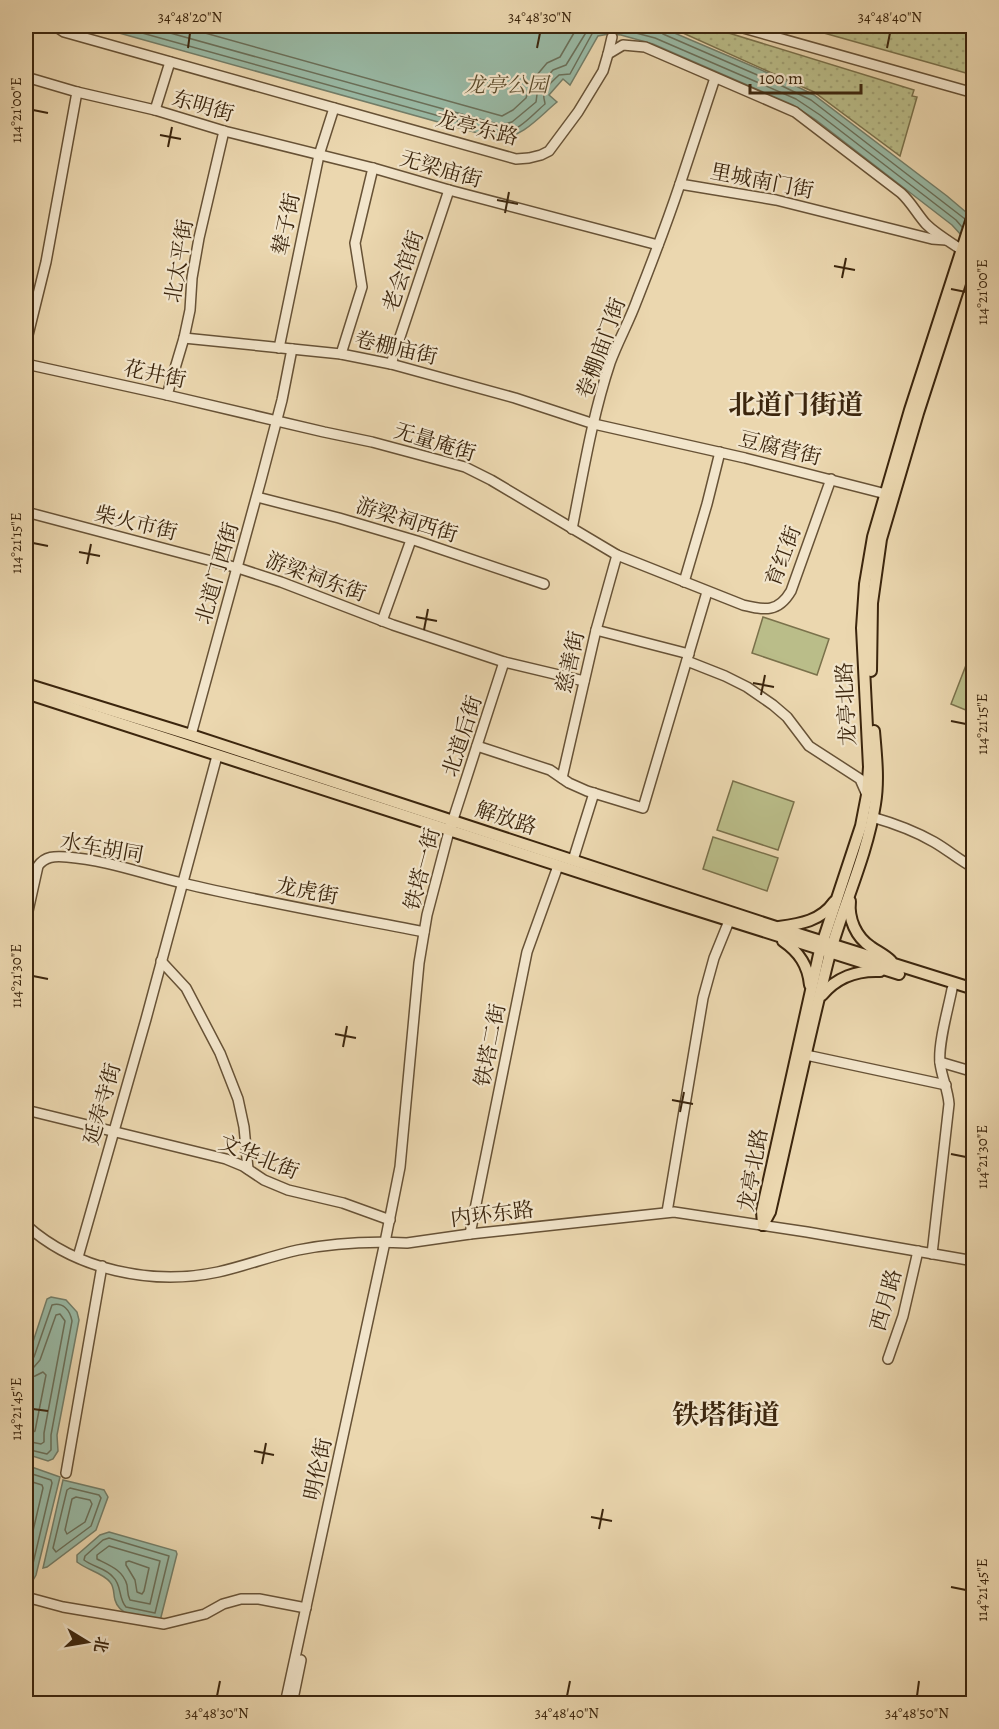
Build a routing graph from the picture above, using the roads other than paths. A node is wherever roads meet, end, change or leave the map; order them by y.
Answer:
1 (55, 26) edge
2 (736, 26) edge
3 (612, 37) dead end
4 (608, 54) junction
5 (170, 62) junction
6 (26, 77) edge
7 (715, 78) junction
8 (77, 92) junction
9 (974, 93) edge
10 (334, 108) junction
11 (155, 110) junction
12 (224, 131) junction
13 (319, 155) junction
14 (373, 168) junction
15 (680, 184) junction
16 (449, 190) junction
17 (974, 212) edge
18 (947, 240) junction
19 (658, 245) junction
20 (967, 245) edge
21 (184, 338) junction
22 (26, 343) edge
23 (279, 348) junction
24 (292, 349) junction
25 (341, 354) junction
26 (26, 364) edge
27 (391, 364) junction
28 (167, 395) junction
29 (276, 420) junction
30 (594, 424) junction
31 (720, 452) junction
32 (831, 479) junction
33 (886, 494) junction
34 (257, 496) junction
35 (26, 512) edge
36 (572, 529) junction
37 (411, 540) junction
38 (617, 555) junction
39 (238, 568) junction
40 (684, 582) junction
41 (544, 584) dead end
42 (707, 592) junction
43 (382, 621) junction
44 (596, 630) junction
45 (688, 657) junction
46 (504, 662) junction
47 (584, 681) junction
48 (26, 684) edge
49 (26, 693) edge
50 (191, 735) junction
51 (477, 746) junction
52 (217, 756) junction
53 (562, 778) junction
54 (594, 793) junction
55 (867, 795) junction
56 (872, 817) junction
57 (452, 828) junction
58 (573, 860) junction
59 (558, 866) junction
60 (974, 868) edge
61 (183, 883) junction
62 (847, 888) junction
63 (26, 920) edge
64 (729, 921) junction
65 (774, 931) junction
66 (424, 932) junction
67 (827, 947) junction
68 (161, 961) junction
69 (894, 968) junction
70 (952, 989) junction
71 (974, 989) edge
72 (974, 996) edge
73 (815, 997) junction
74 (806, 1055) junction
75 (940, 1062) junction
76 (974, 1072) edge
77 (946, 1085) junction
78 (26, 1110) edge
79 (112, 1132) junction
80 (248, 1169) junction
81 (667, 1212) junction
82 (390, 1220) junction
83 (26, 1224) edge
84 (763, 1225) junction
85 (470, 1234) junction
86 (388, 1242) junction
87 (918, 1251) junction
88 (932, 1254) junction
89 (78, 1257) junction
90 (974, 1261) edge
91 (102, 1266) junction
92 (888, 1359) dead end
93 (66, 1473) dead end
94 (26, 1597) edge
95 (306, 1608) junction
96 (285, 1704) edge
97 (292, 1704) edge

1 - 5 street, 龙亭东路
2 - 9 street
3 - 4 street, 龙亭东路
4 - 7 street
4 - 10 street, 龙亭东路
5 - 10 street, 龙亭东路
5 - 11 street
6 - 8 street, 东明街
7 - 15 street, 里城南门街
7 - 18 street
8 - 11 street, 东明街
8 - 22 street
10 - 13 street, 辇子街
11 - 12 street, 东明街
12 - 13 street, 东明街
12 - 21 street, 北太平街
13 - 14 street, 无梁庙街
13 - 23 street, 辇子街
14 - 16 street, 无梁庙街
14 - 25 street
15 - 18 street, 里城南门街
15 - 19 street, 卷棚庙门街
16 - 19 street, 无梁庙街
16 - 27 street, 老会馆街
17 - 20 main road, 龙亭北路
18 - 20 street
19 - 30 street, 卷棚庙门街
20 - 33 main road, 龙亭北路
20 - 56 main road, 龙亭北路
21 - 23 street, 卷棚庙街
21 - 28 street, 北太平街
23 - 24 street, 卷棚庙街
24 - 25 street, 卷棚庙街
24 - 29 street, 北道门西街
25 - 27 street, 卷棚庙街
26 - 28 street, 花井街
27 - 30 street, 卷棚庙街
28 - 29 street, 花井街
29 - 34 street, 北道门西街
29 - 36 street, 无量庵街
30 - 31 street, 豆腐营街
30 - 36 street, 卷棚庙门街
31 - 32 street, 豆腐营街
31 - 40 street
32 - 33 street, 豆腐营街
32 - 42 street, 育红街
33 - 55 main road, 龙亭北路
34 - 37 street, 游梁祠西街
34 - 39 street, 北道门西街
35 - 39 street, 柴火市街
36 - 38 street, 育红街
37 - 41 street, 游梁祠西街
37 - 43 street, 游梁祠东街
38 - 40 street, 育红街
38 - 44 street, 慈善街
39 - 43 street, 游梁祠东街
39 - 50 street, 北道门西街
40 - 42 street, 育红街
42 - 45 street
43 - 46 street, 游梁祠东街
44 - 45 street
44 - 47 street, 慈善街
45 - 54 street
45 - 55 street
46 - 47 street, 游梁祠东街
46 - 51 street, 北道后街
47 - 53 street, 慈善街
48 - 50 main road, 解放路
49 - 52 main road, 解放路
50 - 57 main road, 解放路
51 - 53 street
51 - 57 street, 北道后街
52 - 57 main road, 解放路
52 - 61 street, 延寿寺街
53 - 54 street
54 - 58 street
55 - 62 main road, 龙亭北路
56 - 60 street
56 - 62 main road, 龙亭北路
57 - 58 main road, 解放路
57 - 59 main road, 解放路
57 - 66 street, 铁塔一街
57 - 86 street, 铁塔一街
58 - 65 main road, 解放路
59 - 64 main road, 解放路
59 - 85 street, 铁塔二街
61 - 63 street, 水车胡同
61 - 66 street, 龙虎街
61 - 68 street, 延寿寺街
62 - 65 main road
62 - 67 main road, 龙亭北路
62 - 69 main road
64 - 65 main road, 解放路
64 - 81 street
65 - 67 main road, 解放路
65 - 73 main road
66 - 82 street, 铁塔一街
67 - 69 main road, 解放路
67 - 73 main road, 龙亭北路
68 - 79 street, 延寿寺街
68 - 80 street
69 - 70 main road, 解放路
69 - 71 main road, 解放路
69 - 73 main road
70 - 72 main road, 解放路
70 - 75 street
73 - 74 main road, 龙亭北路
73 - 84 main road, 龙亭北路
74 - 77 street
74 - 84 main road, 龙亭北路
75 - 76 street
75 - 77 street
77 - 88 street
78 - 79 street, 文华北街
79 - 80 street, 文华北街
79 - 89 street, 延寿寺街
80 - 82 street, 文华北街
81 - 84 street, 内环东路
81 - 85 street, 内环东路
82 - 86 street, 铁塔一街
83 - 89 street, 内环东路
84 - 87 street, 内环东路
85 - 86 street, 内环东路
86 - 91 street, 内环东路
86 - 95 street, 明伦街
86 - 97 street, 明伦街
87 - 88 street, 内环东路
87 - 92 street, 西月路
88 - 90 street, 内环东路
89 - 91 street, 内环东路
91 - 93 street
94 - 95 street
95 - 96 street, 明伦街

